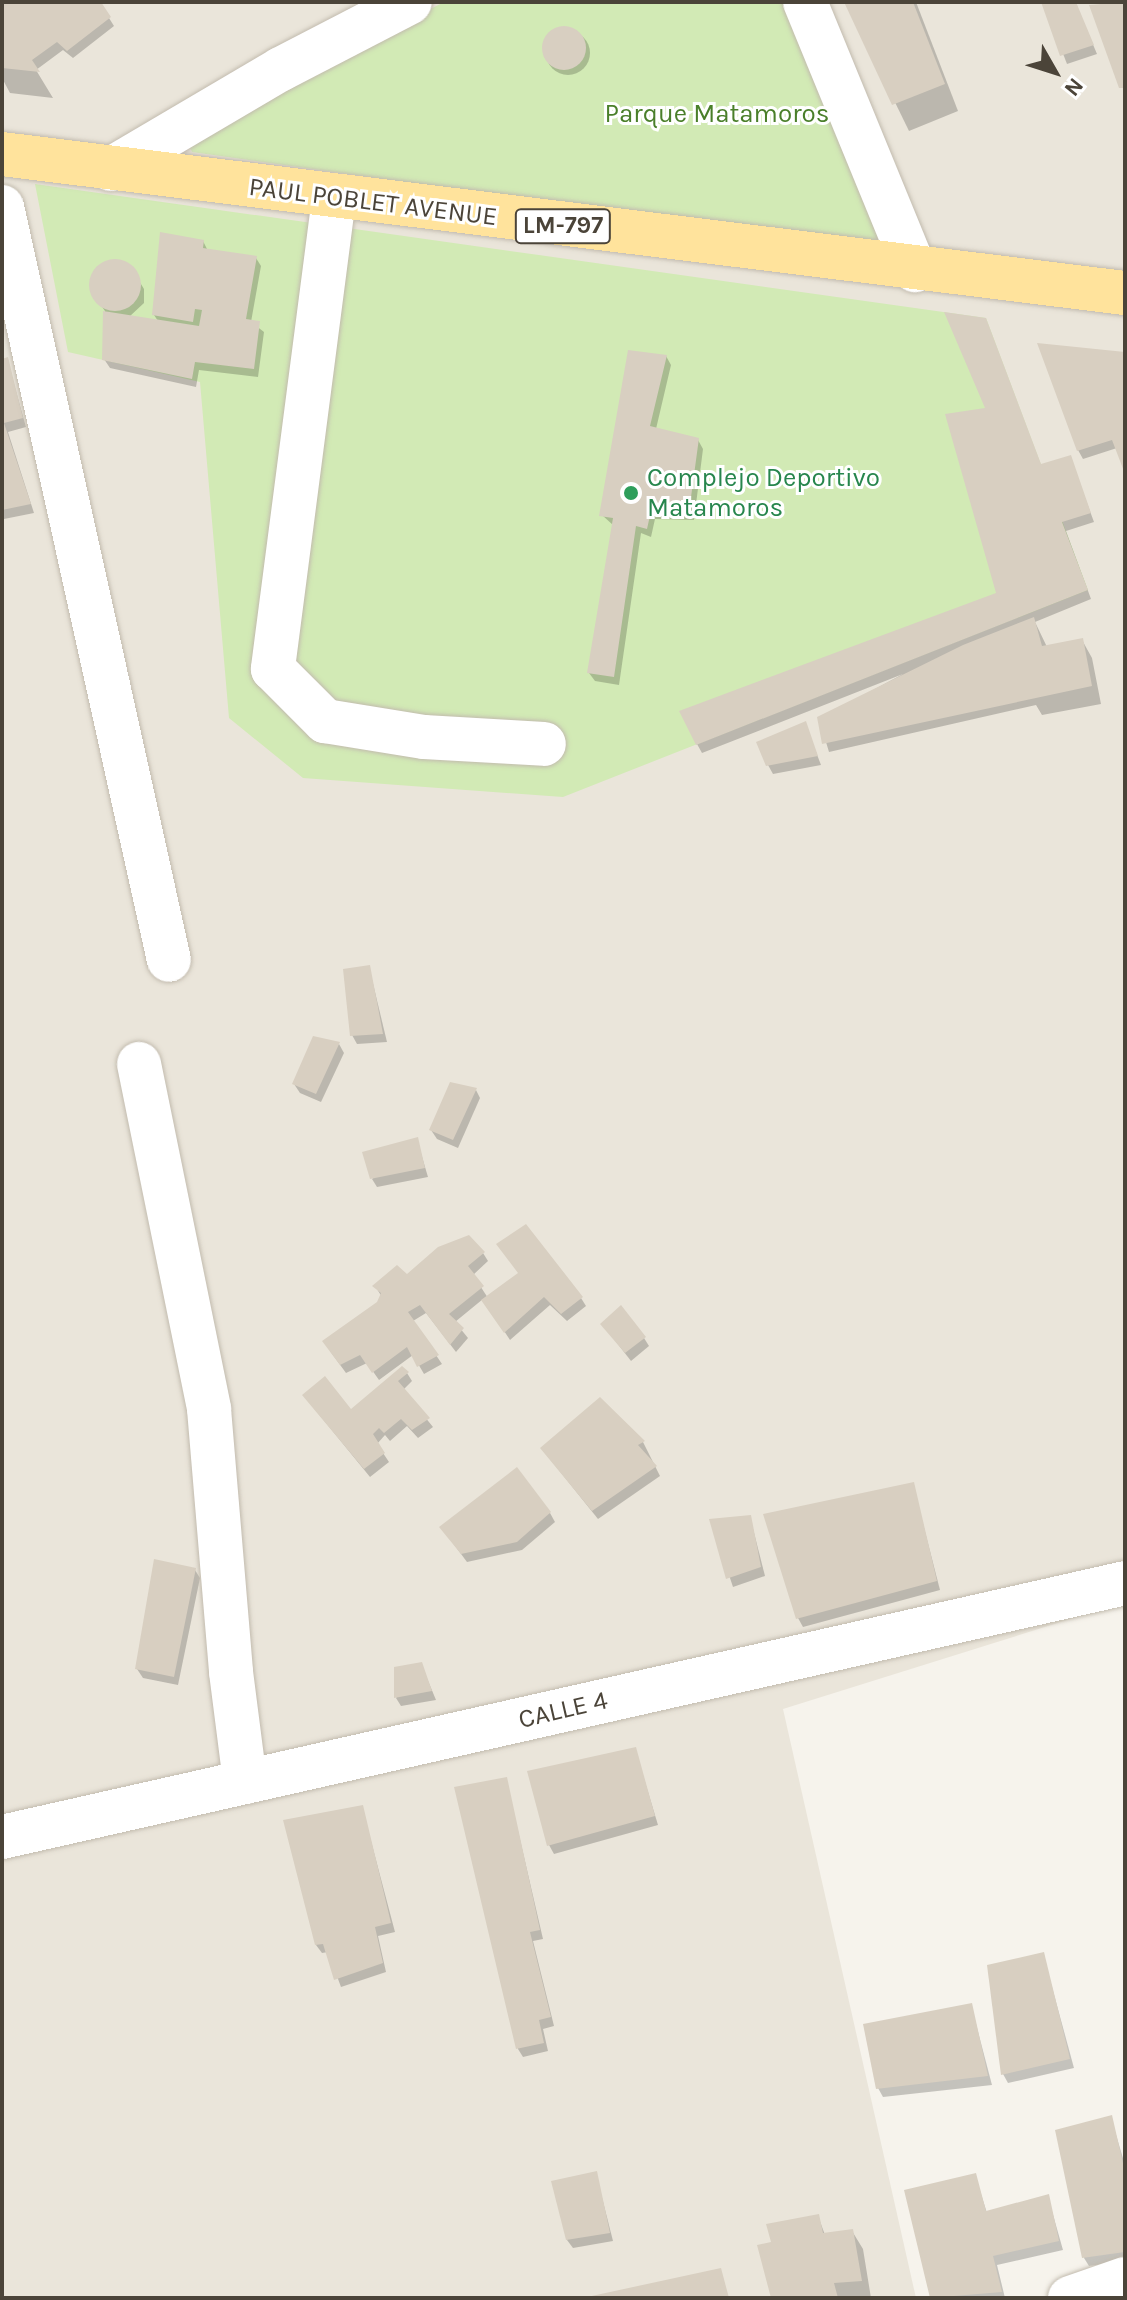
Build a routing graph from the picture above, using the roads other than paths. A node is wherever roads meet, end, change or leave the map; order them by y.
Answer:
1 (410, 2) edge
2 (805, 2) edge
3 (2, 154) edge
4 (111, 169) junction
5 (334, 198) junction
6 (2, 207) edge
7 (915, 270) junction
8 (1125, 293) edge
9 (544, 744) dead end
10 (169, 960) dead end
11 (139, 1064) dead end
12 (1125, 1583) edge
13 (245, 1782) junction
14 (2, 1837) edge
15 (1125, 2279) edge
16 (1070, 2298) edge

1 - 4 street
2 - 7 street
3 - 4 main road, PAUL POBLET AVENUE / LM-797
4 - 5 main road, PAUL POBLET AVENUE / LM-797
5 - 7 main road, PAUL POBLET AVENUE / LM-797
5 - 9 street
6 - 10 street
7 - 8 main road, PAUL POBLET AVENUE / LM-797
11 - 13 street
12 - 13 street, CALLE 4
13 - 14 street, CALLE 4
15 - 16 street

